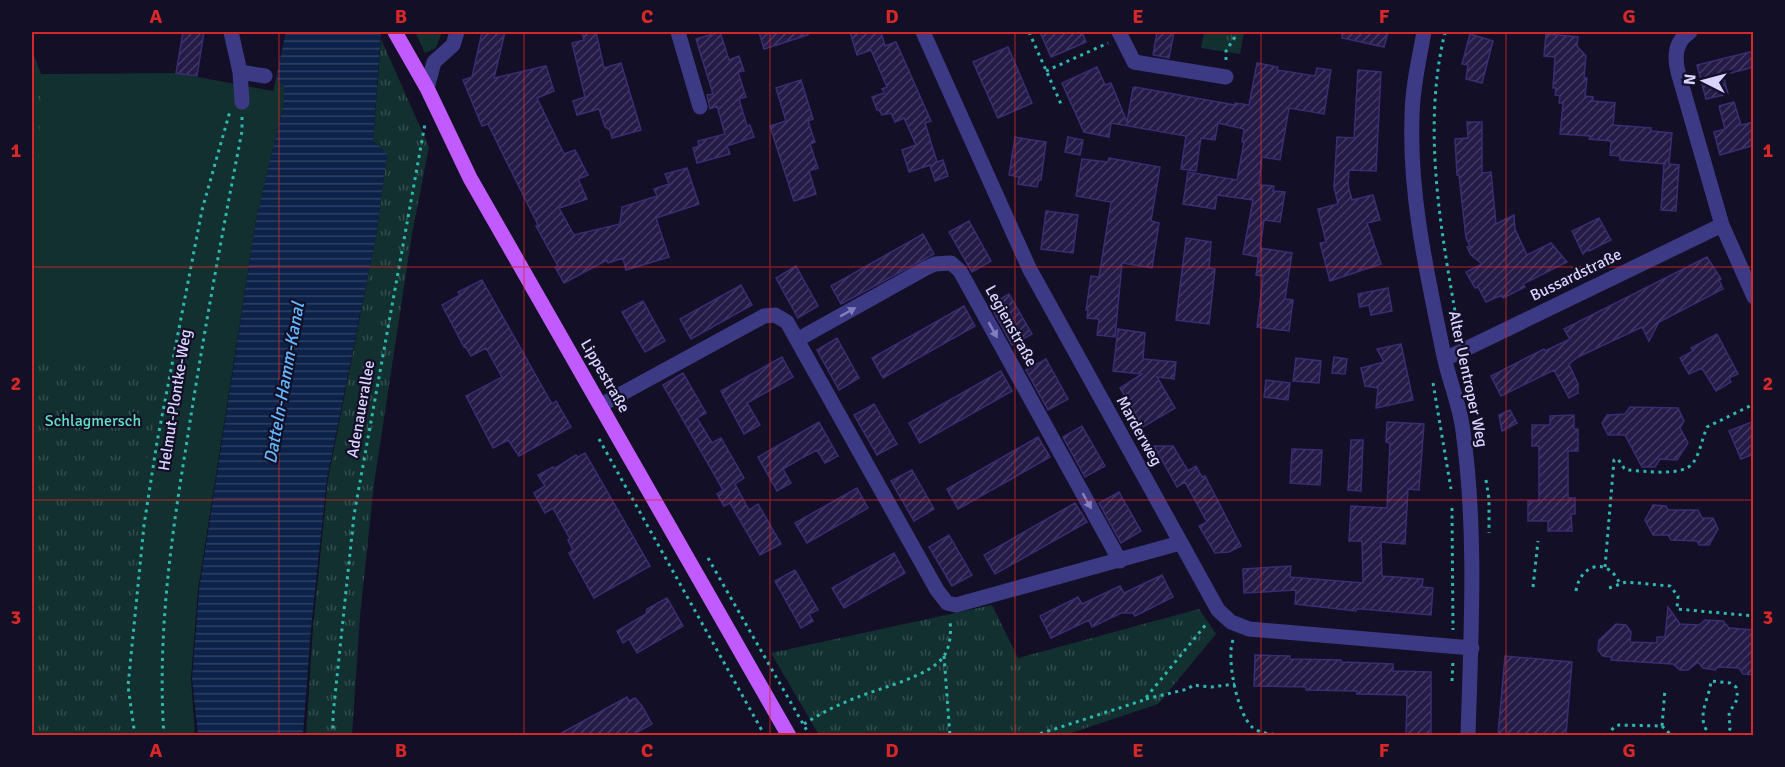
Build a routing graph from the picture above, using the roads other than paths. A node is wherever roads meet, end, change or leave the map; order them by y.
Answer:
1 (231, 32) edge
2 (457, 32) edge
3 (678, 32) edge
4 (923, 32) edge
5 (1424, 32) edge
6 (1690, 32) edge
7 (1121, 34) edge
8 (397, 35) edge
9 (240, 72) junction
10 (265, 76) dead end
11 (1226, 77) road end
12 (427, 88) junction
13 (237, 103) road end
14 (700, 107) dead end
15 (1722, 225) junction
16 (1748, 270) edge
17 (1754, 297) edge
18 (797, 340) junction
19 (1445, 359) junction
20 (601, 405) junction
21 (1180, 543) junction
22 (1120, 561) junction
23 (1472, 648) junction
24 (786, 730) edge
25 (1468, 735) edge

1 - 9 street
2 - 12 street
3 - 14 street
4 - 21 street, Marderweg
5 - 19 street, Alter Uentroper Weg
6 - 15 street
7 - 11 street
8 - 12 main road, Lippestraße
9 - 10 street
9 - 13 street
12 - 20 main road, Lippestraße
15 - 16 street
15 - 19 street, Bussardstraße
16 - 17 street
18 - 20 street
18 - 22 street
18 -> 22 street, Legienstraße
19 - 23 street, Alter Uentroper Weg
20 - 24 main road, Lippestraße
21 - 22 street
21 - 23 street, Marderweg
23 - 25 street, Alter Uentroper Weg

